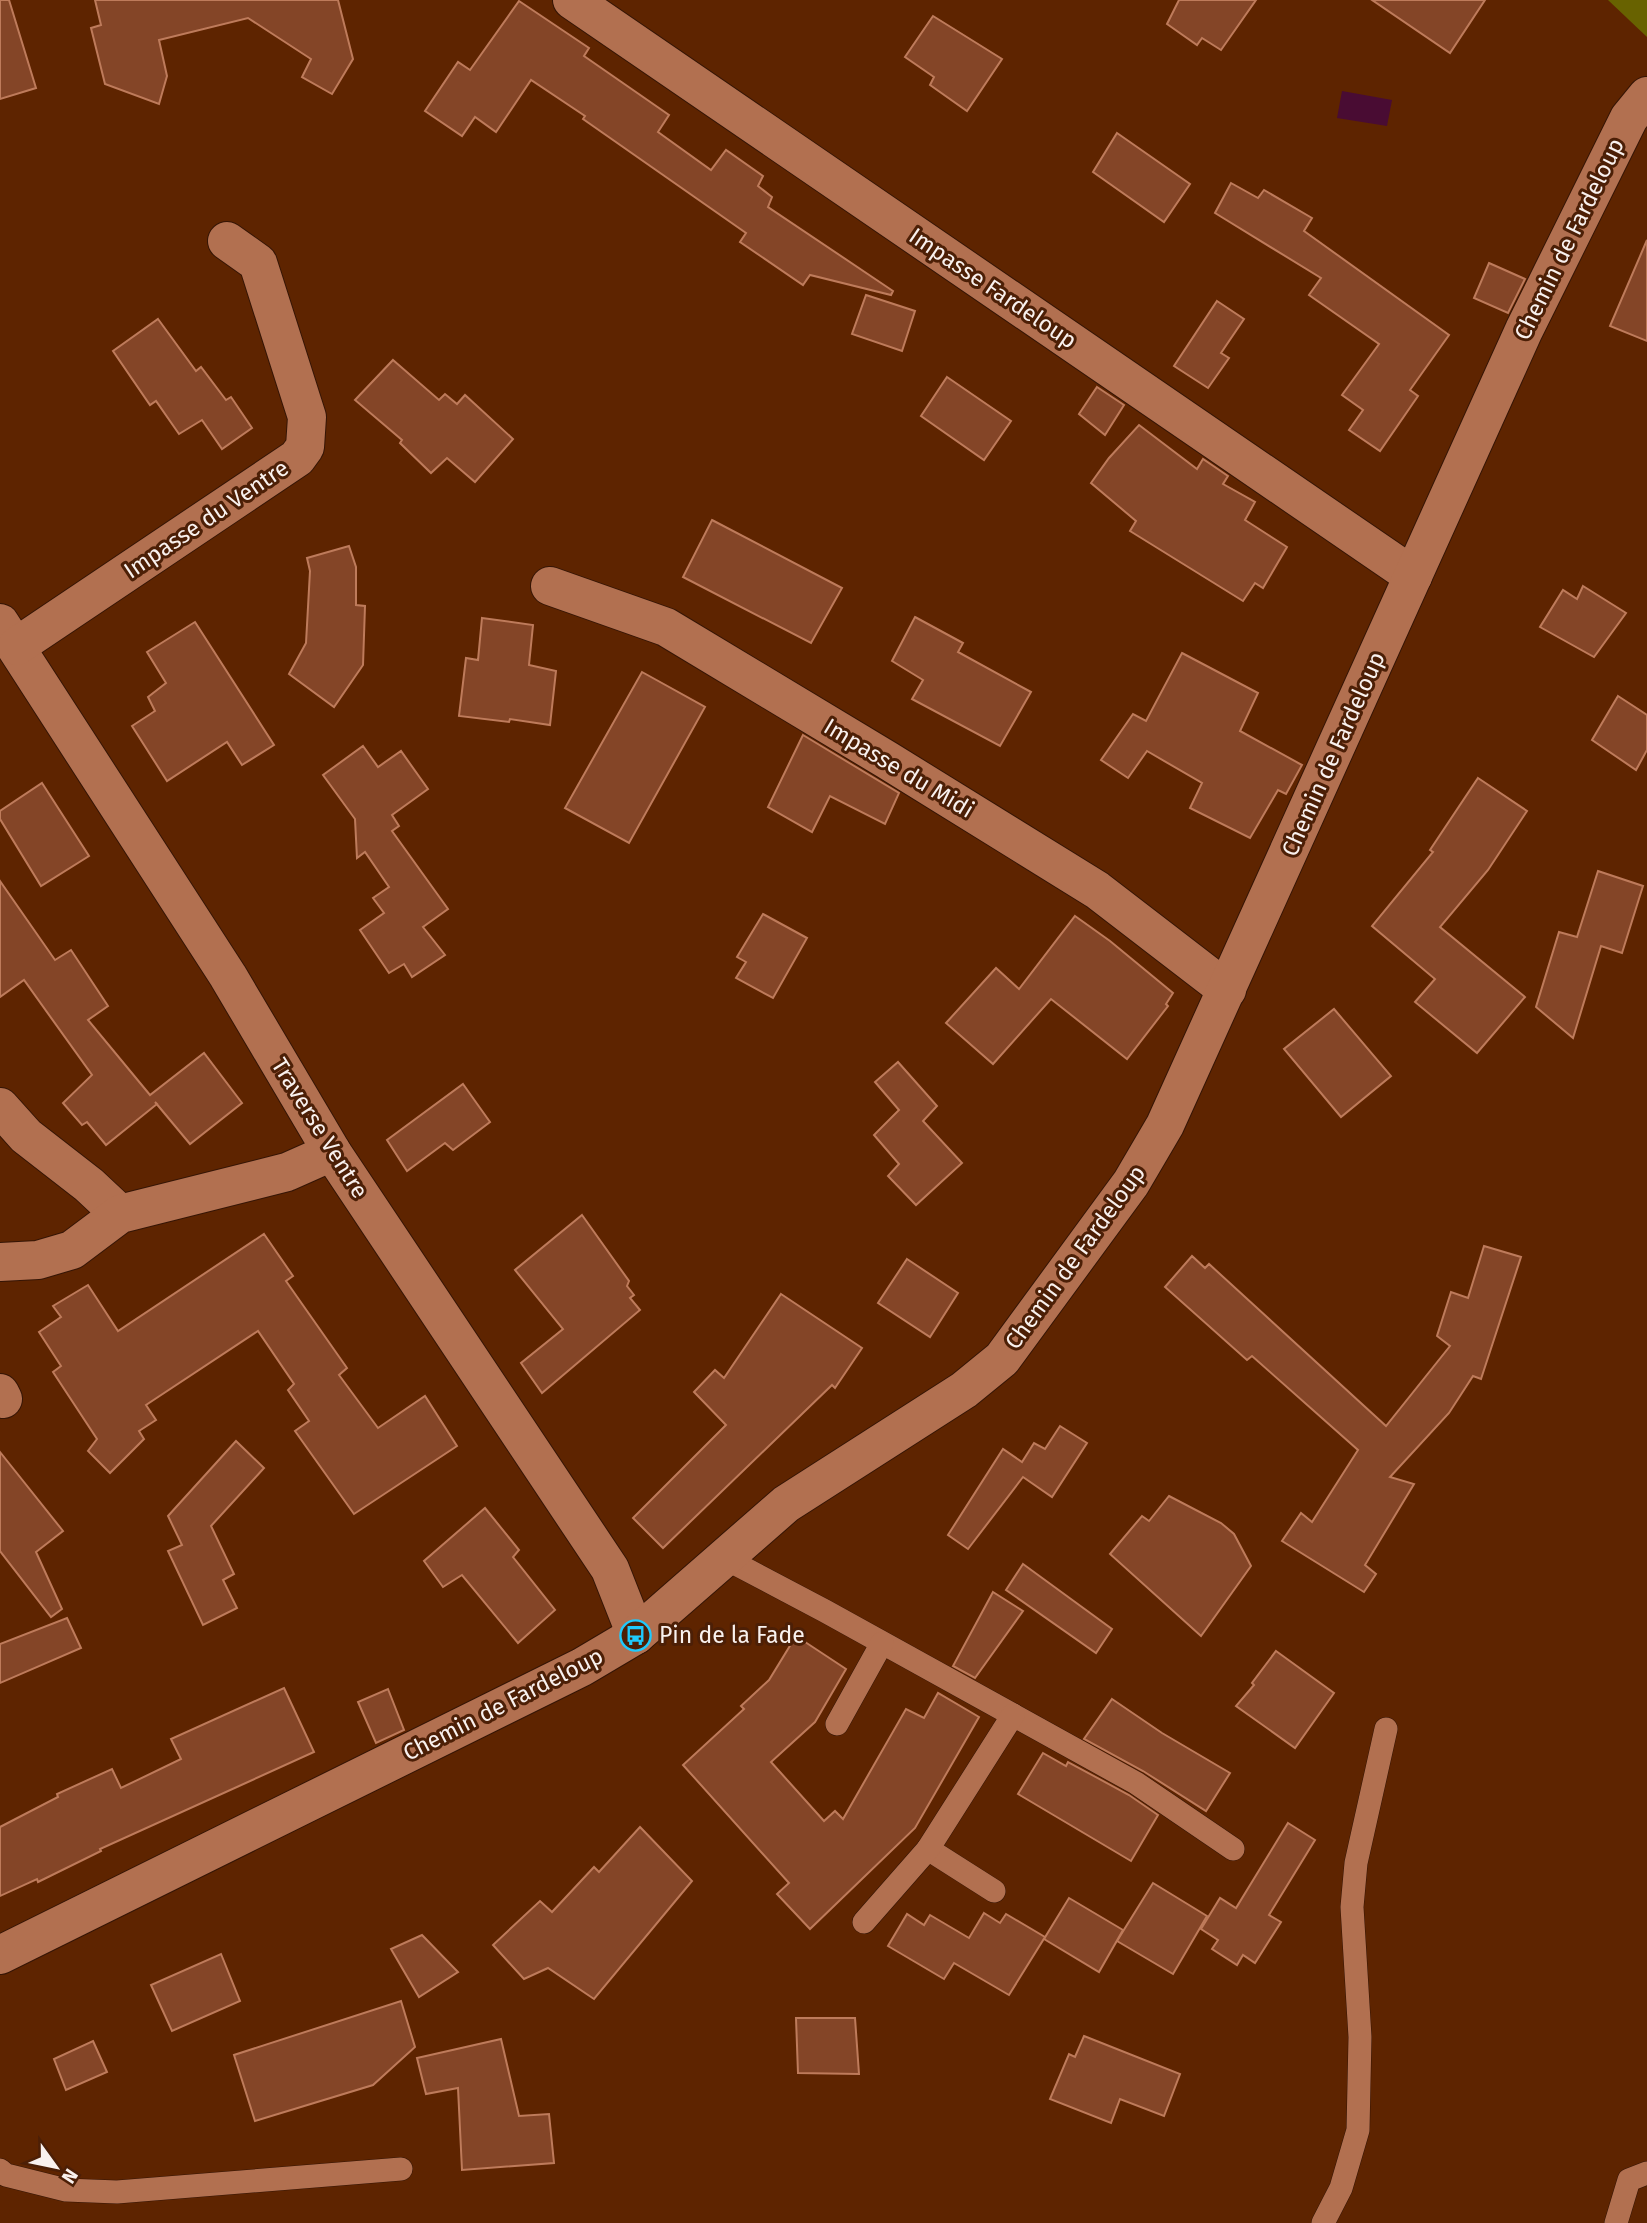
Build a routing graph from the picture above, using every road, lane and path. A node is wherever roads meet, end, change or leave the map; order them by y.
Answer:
1 (572, 0) edge
2 (1647, 96) edge
3 (227, 241) dead end
4 (1413, 576) junction
5 (550, 586) dead end
6 (8, 635) edge
7 (1227, 990) junction
8 (0, 1107) edge
9 (332, 1152) junction
10 (120, 1214) junction
11 (0, 1262) edge
12 (726, 1556) junction
13 (636, 1635) junction
14 (882, 1643) junction
15 (1013, 1715) junction
16 (836, 1724) dead end
17 (1386, 1729) dead end
18 (928, 1849) junction
19 (1233, 1849) dead end
20 (994, 1891) dead end
21 (864, 1922) dead end
22 (0, 1955) edge
23 (401, 2169) dead end
24 (0, 2170) edge
25 (1647, 2173) edge
26 (1323, 2223) edge
27 (1616, 2223) edge

1 - 4 street, Impasse Fardeloup
2 - 4 street, Chemin de Fardeloup
3 - 6 street, Impasse du Ventre
4 - 7 street, Chemin de Fardeloup
5 - 7 street, Impasse du Midi
6 - 9 street, Traverse Ventre
7 - 12 street, Chemin de Fardeloup
8 - 10 street
9 - 10 street
9 - 13 street, Traverse Ventre
10 - 11 street
12 - 13 street, Chemin de Fardeloup
12 - 14 lane
13 - 22 street, Chemin de Fardeloup
14 - 15 lane
14 - 16 lane
15 - 18 lane
15 - 19 lane
17 - 26 lane
18 - 20 lane
18 - 21 lane
23 - 24 lane
25 - 27 lane

